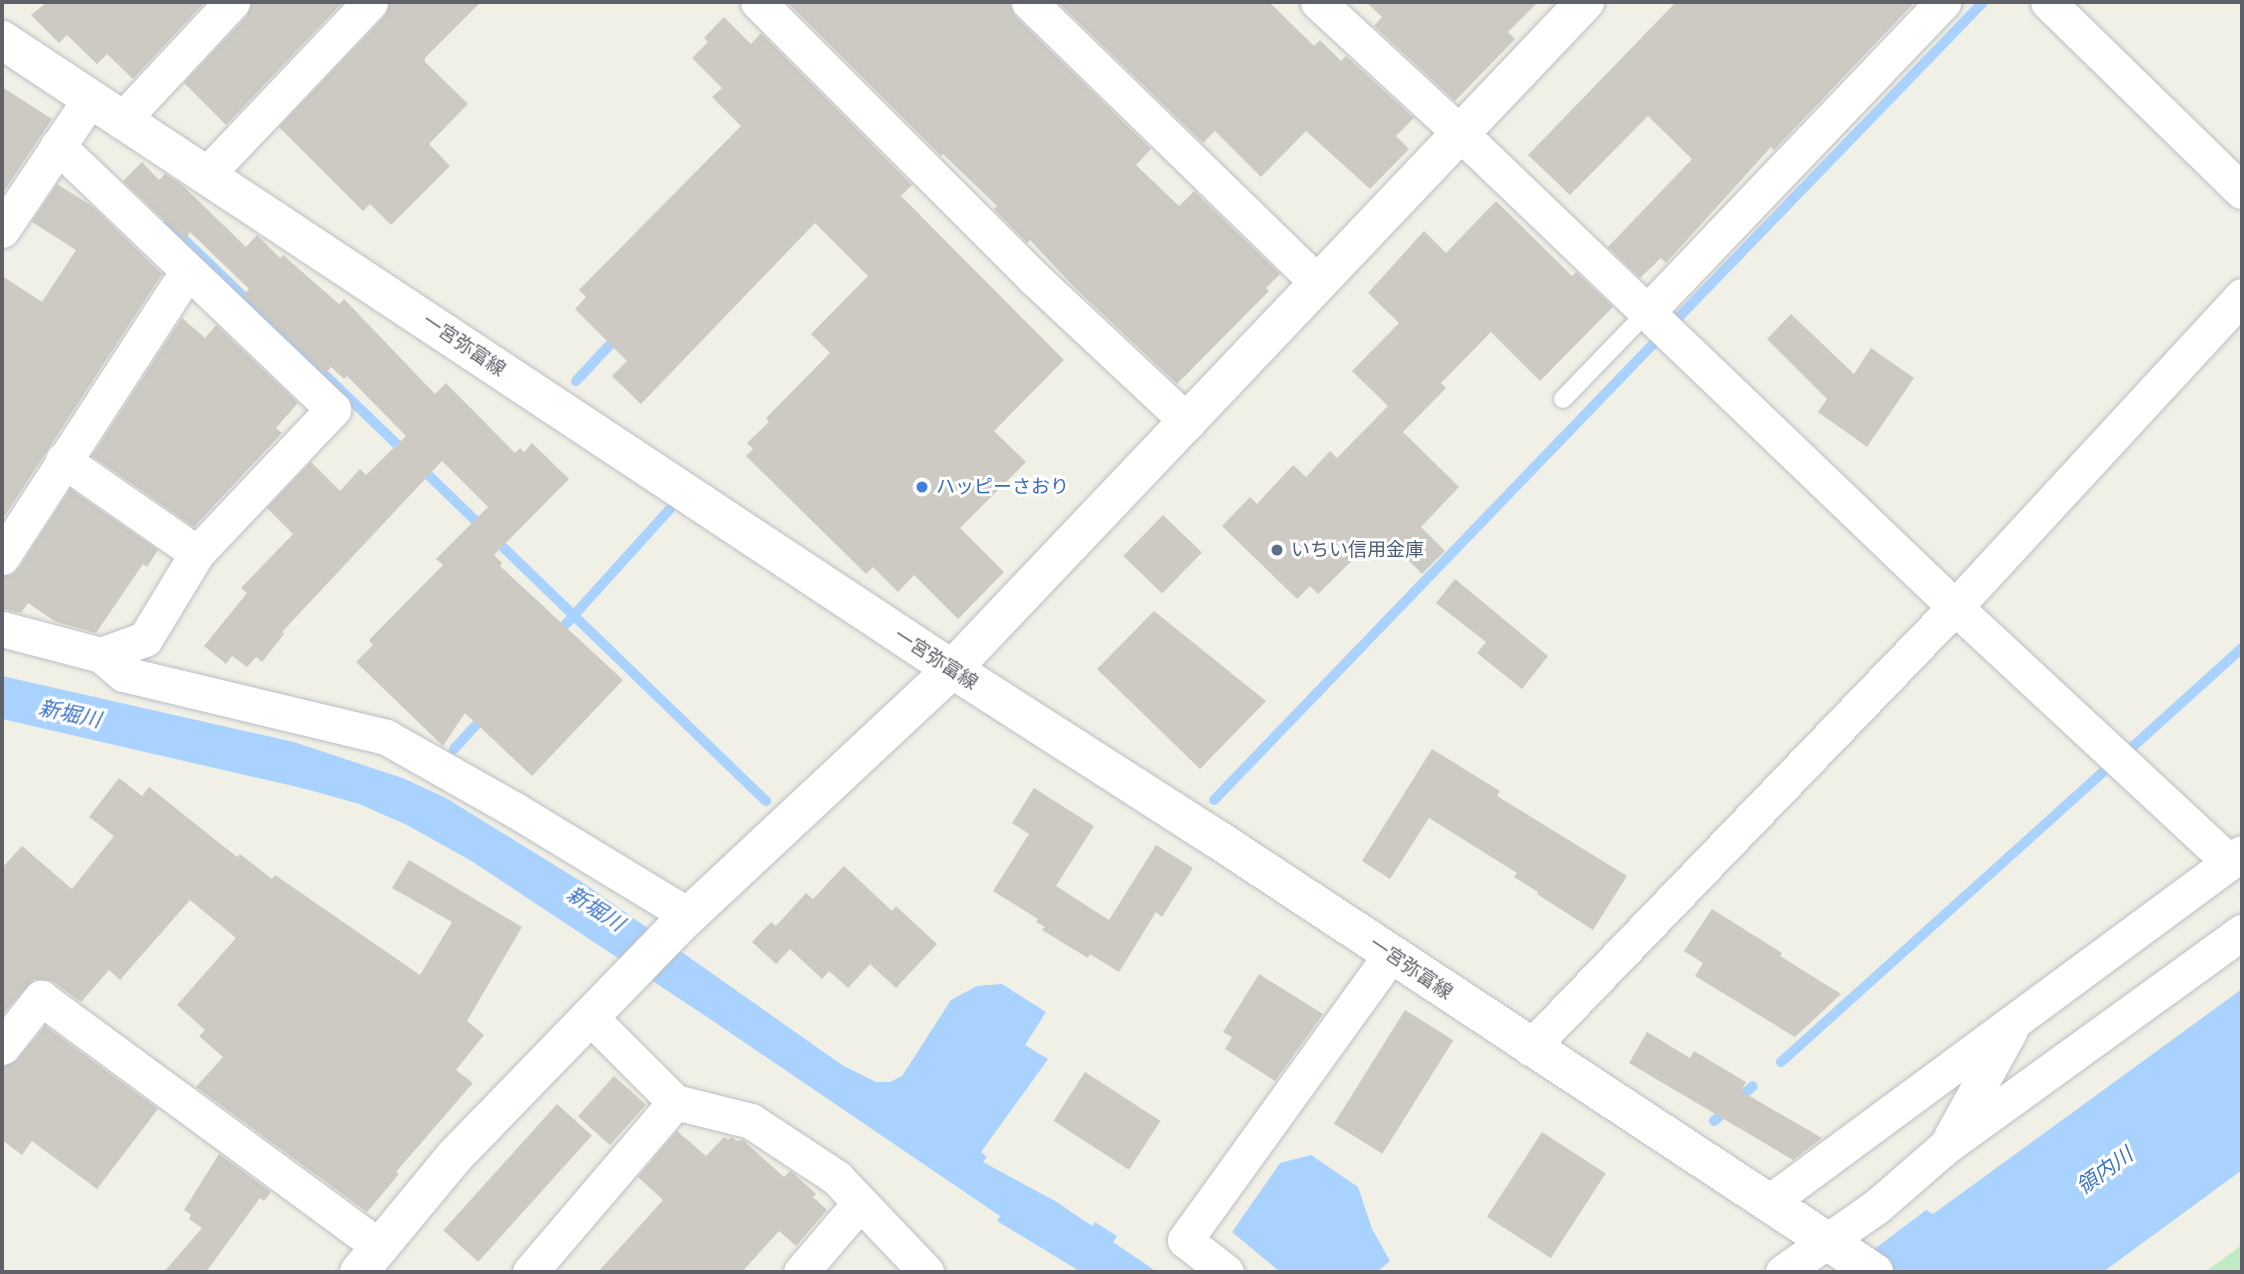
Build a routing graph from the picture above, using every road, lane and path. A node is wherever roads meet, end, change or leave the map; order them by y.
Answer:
1 (232, 2) edge
2 (370, 2) edge
3 (758, 2) edge
4 (1029, 2) edge
5 (1318, 2) edge
6 (1585, 2) edge
7 (1943, 2) edge
8 (2048, 2) edge
9 (2, 40) edge
10 (90, 99) junction
11 (121, 121) junction
12 (1460, 133) junction
13 (58, 146) junction
14 (206, 175) junction
15 (2242, 191) edge
16 (2, 230) edge
17 (188, 271) junction
18 (1318, 284) junction
19 (2242, 296) edge
20 (1647, 312) junction
21 (1563, 399) dead end
22 (1188, 422) junction
23 (63, 460) junction
24 (197, 553) junction
25 (2, 557) edge
26 (1955, 607) junction
27 (2, 629) edge
28 (101, 654) junction
29 (952, 669) junction
30 (2236, 857) edge
31 (685, 920) junction
32 (2242, 932) edge
33 (1391, 954) junction
34 (590, 1017) junction
35 (2015, 1021) junction
36 (2, 1047) edge
37 (1530, 1048) junction
38 (675, 1102) junction
39 (1945, 1147) junction
40 (860, 1203) junction
41 (1768, 1203) junction
42 (1831, 1244) junction
43 (369, 1260) edge
44 (530, 1272) edge
45 (801, 1272) edge
46 (926, 1272) edge
47 (1226, 1272) edge
48 (1783, 1272) edge
49 (1874, 1272) edge

1 - 11 street
2 - 14 street
3 - 22 street
4 - 18 street
5 - 12 street
6 - 12 main road
7 - 20 street
8 - 15 street
9 - 10 main road, 一宮弥富線
10 - 11 main road, 一宮弥富線
10 - 13 street
11 - 14 main road, 一宮弥富線
12 - 18 main road
12 - 20 street
13 - 16 street
13 - 17 street
14 - 29 main road, 一宮弥富線
17 - 23 street
17 - 24 street
18 - 22 main road
19 - 26 street
20 - 21 lane
20 - 26 street
22 - 29 main road
23 - 24 street
23 - 25 street
24 - 28 street
26 - 30 street
26 - 37 street
27 - 28 street
28 - 31 street
29 - 31 main road
29 - 33 main road, 一宮弥富線
30 - 35 street
31 - 34 main road
32 - 39 street
33 - 37 main road, 一宮弥富線
33 - 47 street
34 - 38 street
34 - 43 main road
35 - 39 street
35 - 41 street
36 - 43 street
37 - 41 main road, 一宮弥富線
38 - 40 street
38 - 44 street
39 - 42 street
40 - 45 street
40 - 46 street
41 - 42 main road, 一宮弥富線
42 - 48 street
42 - 49 main road, 一宮弥富線

